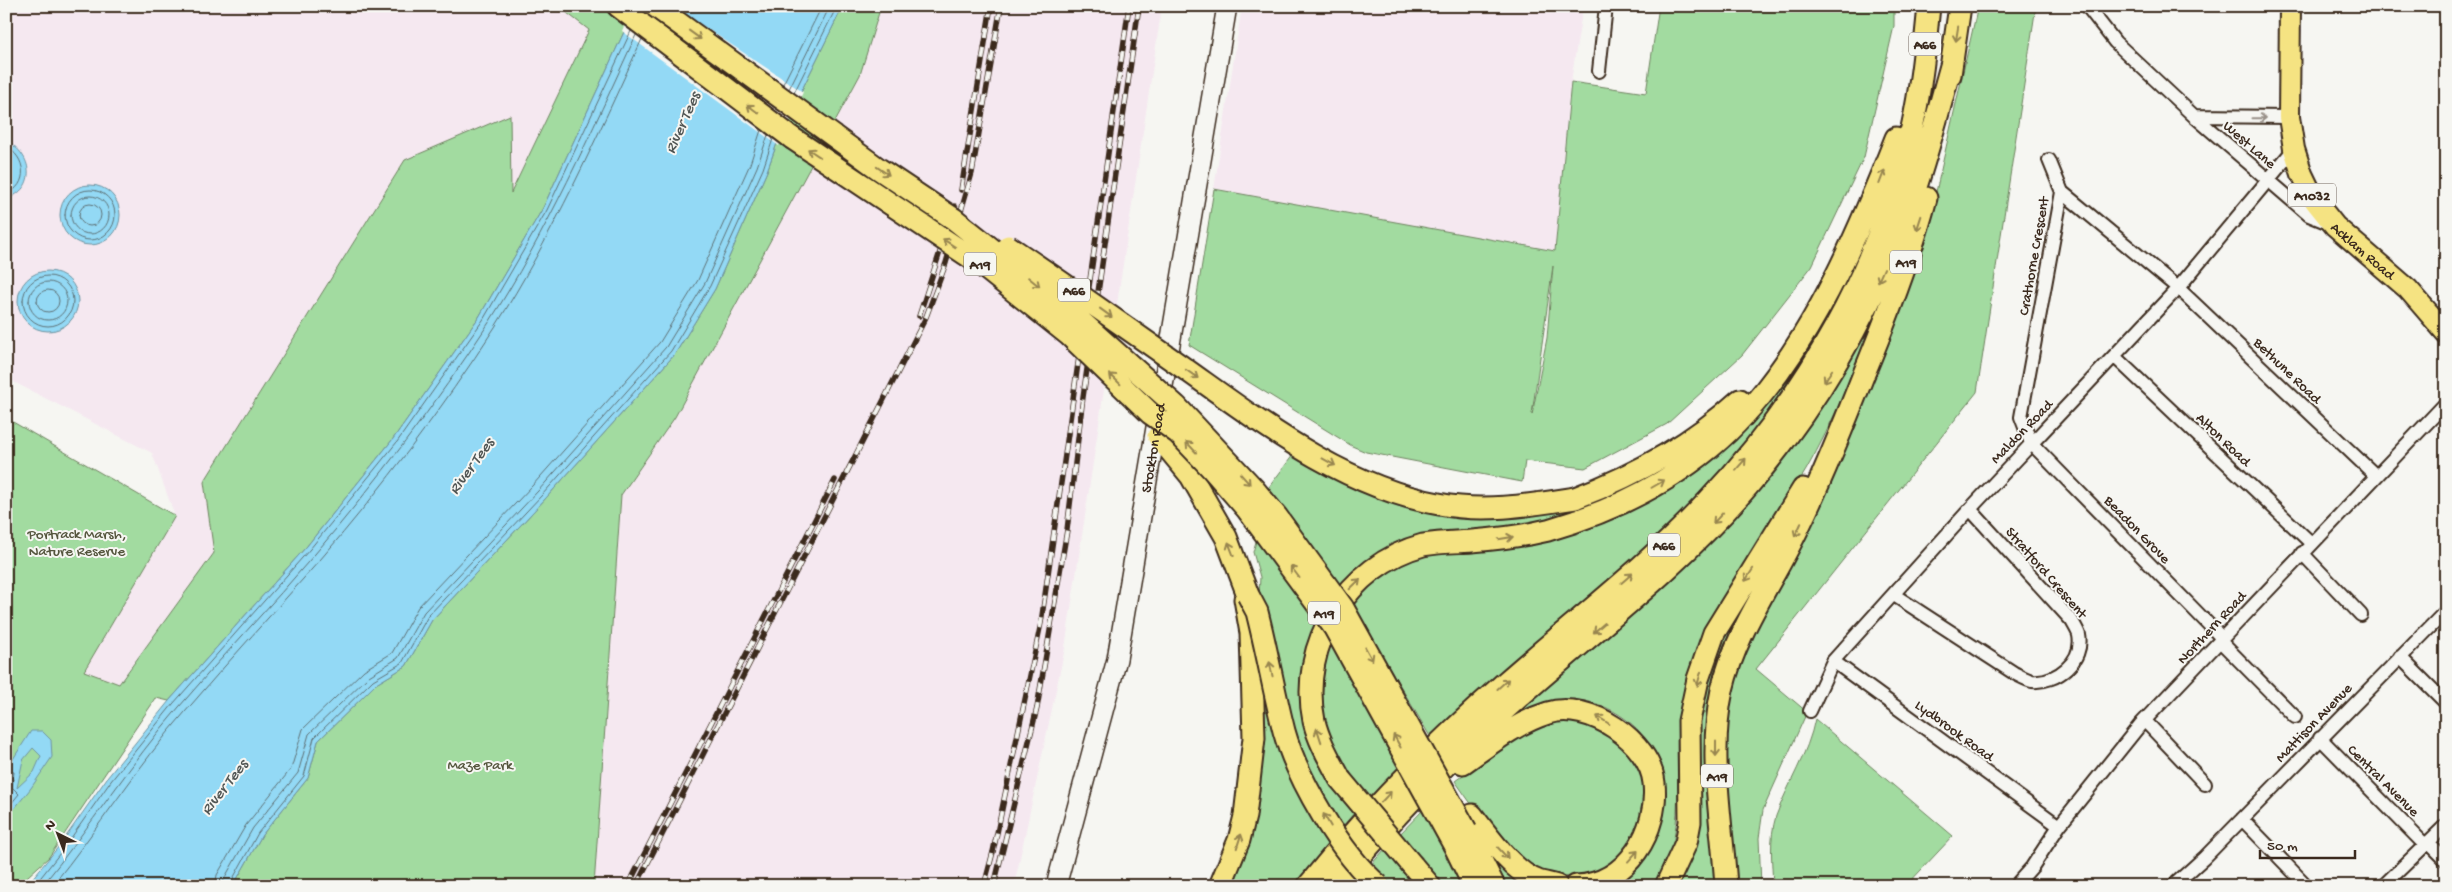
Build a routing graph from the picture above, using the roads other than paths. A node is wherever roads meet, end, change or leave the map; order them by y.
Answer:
1 (618, 6) edge
2 (655, 6) edge
3 (1227, 6) edge
4 (1606, 6) edge
5 (1929, 6) edge
6 (1960, 6) edge
7 (2087, 6) edge
8 (2290, 6) edge
9 (1952, 62) junction
10 (1599, 71) dead end
11 (1920, 82) junction
12 (2194, 116) junction
13 (2289, 117) junction
14 (2294, 150) junction
15 (2049, 160) dead end
16 (2266, 180) junction
17 (2062, 192) junction
18 (954, 219) junction
19 (2335, 226) junction
20 (2178, 288) junction
21 (1822, 299) junction
22 (2446, 333) edge
23 (2115, 357) junction
24 (1856, 395) junction
25 (2446, 403) edge
26 (1150, 413) junction
27 (2032, 443) junction
28 (2375, 475) junction
29 (1970, 509) junction
30 (2311, 543) junction
31 (2302, 553) junction
32 (1248, 595) junction
33 (1894, 595) junction
34 (2446, 611) edge
35 (2361, 615) dead end
36 (2221, 640) junction
37 (2400, 657) junction
38 (1833, 661) junction
39 (2446, 703) edge
40 (1810, 710) dead end
41 (2296, 717) dead end
42 (2145, 721) junction
43 (2320, 738) junction
44 (2205, 784) dead end
45 (1410, 800) junction
46 (2242, 819) junction
47 (2446, 825) edge
48 (2059, 826) junction
49 (1464, 830) junction
50 (2427, 844) junction
51 (2446, 860) edge
52 (1056, 886) edge
53 (1220, 886) edge
54 (1308, 886) edge
55 (1334, 886) edge
56 (1379, 886) edge
57 (1430, 886) edge
58 (1474, 886) edge
59 (1494, 886) edge
60 (1557, 886) edge
61 (1576, 886) edge
62 (1666, 886) edge
63 (1726, 886) edge
64 (2015, 886) edge
65 (2173, 886) edge
66 (2307, 886) edge
67 (2383, 886) edge

26 -> 1 highway, A19, bridge
2 -> 18 highway, A19, bridge
3 - 52 main road, Stockton Road
4 - 10 street
5 - 11 highway, A66
6 -> 9 highway, A66
7 - 12 street, West Lane
8 - 13 main road, Acklam Road / A1032
9 -> 24 highway, A19
9 -> 45 highway, A66
21 -> 11 highway, A66
54 -> 11 highway, A66
12 -> 13 street, West Lane
12 - 16 street, West Lane
13 - 14 main road, Acklam Road / A1032
14 - 16 street, Maldon Road
14 - 19 main road, Acklam Road / A1032
15 - 17 street
16 - 19 street, West Lane
16 - 20 street, Maldon Road
17 - 20 street, Crathorne Crescent
17 - 27 street, Crathorne Crescent
18 -> 21 highway, A66, bridge
18 -> 49 highway, A19, bridge
19 - 22 main road, Acklam Road / A1032
20 - 23 street, Maldon Road
20 - 28 street, Bethune Road
57 -> 21 highway, A66, bridge
23 - 27 street, Maldon Road
23 - 30 street, Alton Road
24 -> 62 highway, A19
24 -> 63 highway, A19
25 - 28 street, Northern Road
32 -> 26 highway, A19
49 -> 26 highway, A19, bridge
27 - 29 street, Maldon Road
27 - 36 street, Beadon Grove
28 - 30 street, Northern Road
29 - 33 street, Maldon Road
29 - 33 street, Stratford Crescent
30 - 31 street, Northern Road
31 - 35 street
31 - 36 street, Northern Road
53 -> 32 highway, A19
56 -> 32 highway, A19, bridge
33 - 38 street, Maldon Road
34 - 37 street, Mattison Avenue
36 - 41 street
36 - 42 street, Northern Road
37 - 39 street
37 - 43 street, Mattison Avenue
38 - 40 street, Maldon Road
38 - 48 street, Lydbrook Road
42 - 44 street
42 - 48 street, Northern Road
43 - 46 street, Mattison Avenue
43 - 50 street, Central Avenue
45 - 55 highway, A66
61 -> 45 highway, A66
46 - 65 street, Mattison Avenue
46 - 66 street
47 - 50 street
48 - 64 street, Northern Road
49 - 58 highway, A19
49 - 59 highway, A19
49 -> 60 highway
50 - 51 street, Central Avenue
50 - 67 street

